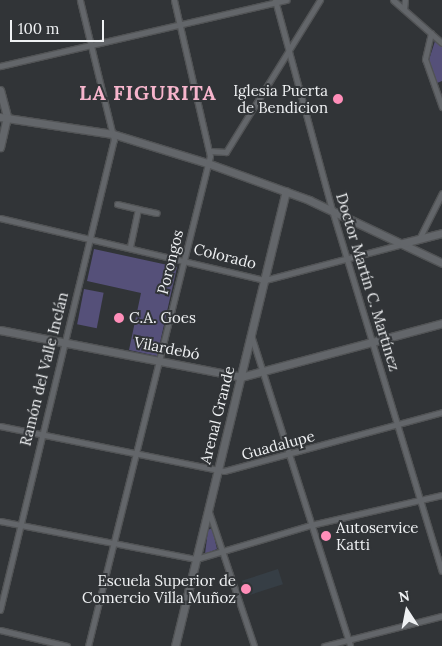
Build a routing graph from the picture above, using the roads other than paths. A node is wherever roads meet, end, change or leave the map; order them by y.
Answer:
1 (80, 0) edge
2 (174, 0) edge
3 (286, 0) edge
4 (320, 0) edge
5 (393, 0) edge
6 (405, 0) edge
7 (275, 1) edge
8 (404, 9) junction
9 (180, 24) junction
10 (431, 33) junction
11 (442, 43) edge
12 (90, 44) junction
13 (288, 52) junction
14 (0, 66) edge
15 (0, 90) edge
16 (442, 107) edge
17 (3, 117) edge
18 (112, 134) junction
19 (0, 147) edge
20 (210, 151) junction
21 (207, 163) junction
22 (286, 191) junction
23 (442, 193) edge
24 (117, 204) dead end
25 (138, 209) junction
26 (332, 210) junction
27 (157, 213) dead end
28 (0, 218) edge
29 (442, 233) edge
30 (88, 238) junction
31 (419, 239) junction
32 (403, 244) junction
33 (130, 248) junction
34 (347, 259) junction
35 (183, 260) junction
36 (442, 263) edge
37 (265, 280) junction
38 (442, 322) edge
39 (0, 330) edge
40 (251, 335) junction
41 (373, 342) junction
42 (64, 343) junction
43 (158, 361) junction
44 (262, 374) junction
45 (240, 377) junction
46 (442, 412) edge
47 (400, 424) junction
48 (0, 426) edge
49 (41, 434) junction
50 (135, 453) junction
51 (288, 456) junction
52 (218, 470) junction
53 (442, 495) edge
54 (422, 500) junction
55 (208, 508) junction
56 (0, 521) edge
57 (22, 525) junction
58 (311, 525) junction
59 (112, 544) junction
60 (222, 553) junction
61 (196, 559) junction
62 (442, 571) edge
63 (0, 610) edge
64 (442, 616) edge
65 (0, 630) edge
66 (348, 638) junction
67 (67, 646) edge
68 (88, 646) edge
69 (175, 646) edge
70 (254, 646) edge
71 (324, 646) edge
72 (350, 646) edge

1 - 12 street
2 - 9 street, Porongos
3 - 7 street
4 - 13 street
5 - 8 street
6 - 8 street
7 - 9 street
7 - 13 street, Doctor Martín C. Martínez
8 - 10 street
9 - 12 street
9 - 20 street, Porongos
10 - 11 street
10 - 16 street
12 - 14 street
12 - 18 street
13 - 20 street
13 - 26 street, Doctor Martín C. Martínez
15 - 17 street
17 - 18 street
17 - 19 street
18 - 21 street
18 - 30 street, Ramón del Valle Inclán
20 - 21 street, Porongos
21 - 22 street
21 - 35 street, Porongos
22 - 26 street
22 - 37 street, Arenal Grande
23 - 31 street
24 - 25 street
25 - 27 street
25 - 33 street
26 - 32 street
26 - 34 street, Doctor Martín C. Martínez
28 - 30 street, Colorado
29 - 31 street, Colorado
30 - 33 street, Colorado
30 - 42 street, Ramón del Valle Inclán
31 - 32 street, Colorado
32 - 34 street, Colorado
32 - 36 street
33 - 35 street, Colorado
34 - 37 street, Colorado
34 - 41 street, Doctor Martín C. Martínez
35 - 37 street, Colorado
35 - 43 street, Porongos
37 - 40 street, Arenal Grande
38 - 41 street, Vilardebó
39 - 42 street, Vilardebó
40 - 44 street
40 - 45 street, Arenal Grande
41 - 44 street, Vilardebó
41 - 47 street, Doctor Martín C. Martínez
42 - 43 street, Vilardebó
42 - 49 street, Ramón del Valle Inclán
43 - 45 street, Vilardebó
43 - 50 street, Porongos
44 - 45 street, Vilardebó
44 - 51 street
45 - 52 street, Arenal Grande
46 - 47 street, Guadalupe
47 - 51 street, Guadalupe
47 - 54 street, Doctor Martín C. Martínez
48 - 49 street, Guadalupe
49 - 50 street, Guadalupe
49 - 57 street, Ramón del Valle Inclán
50 - 52 street, Guadalupe
50 - 59 street, Porongos
51 - 52 street, Guadalupe
51 - 58 street
52 - 55 street, Arenal Grande
53 - 54 street
54 - 58 street
54 - 62 street, Doctor Martín C. Martínez
55 - 60 street
55 - 61 street, Arenal Grande
56 - 57 street
57 - 59 street
57 - 63 street, Ramón del Valle Inclán
58 - 60 street
58 - 66 street
59 - 61 street
59 - 68 street, Porongos
60 - 61 street
60 - 70 street
61 - 69 street, Arenal Grande
64 - 66 street
65 - 67 street
66 - 71 street
66 - 72 street

